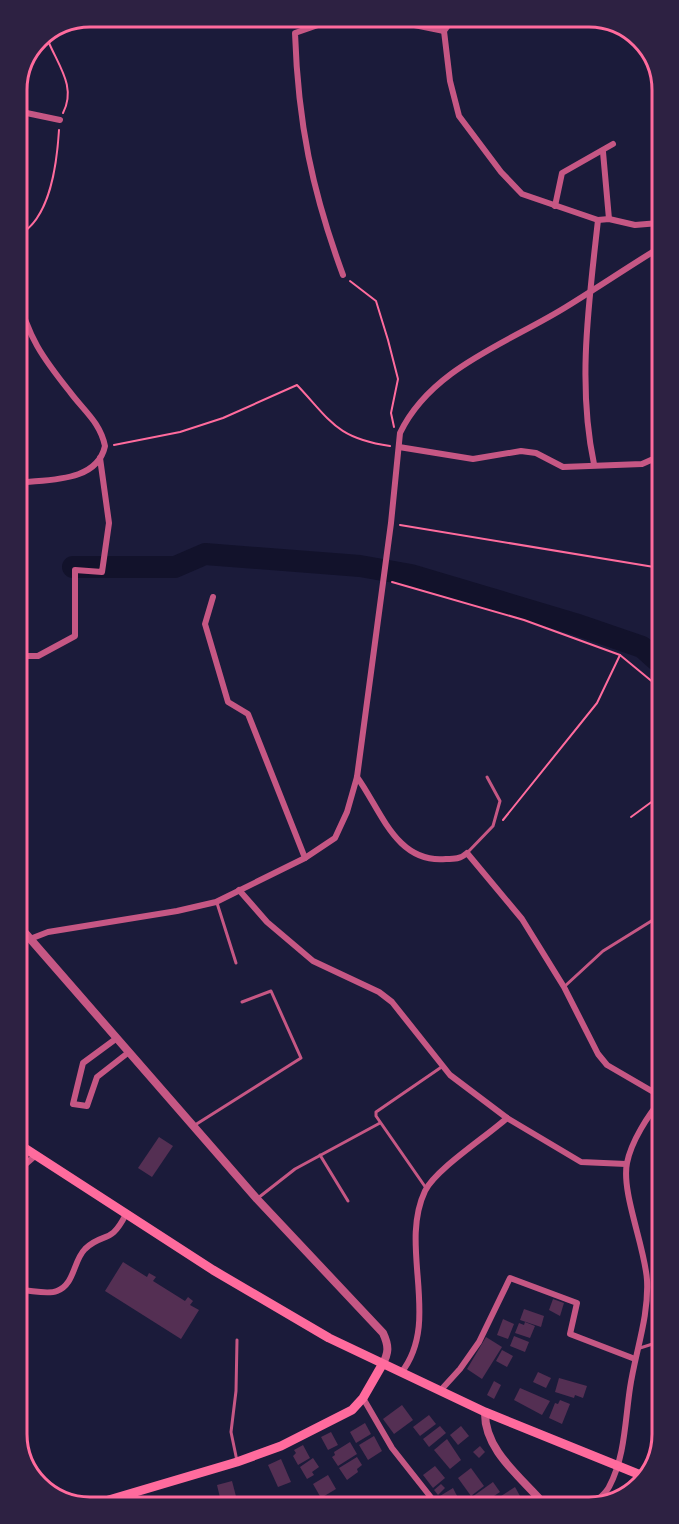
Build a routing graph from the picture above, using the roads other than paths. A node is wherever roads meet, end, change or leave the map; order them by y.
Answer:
1 (312, 27) edge
2 (424, 27) edge
3 (447, 27) edge
4 (444, 31) junction
5 (27, 113) edge
6 (60, 120) road end
7 (613, 144) dead end
8 (603, 152) junction
9 (555, 206) junction
10 (609, 219) junction
11 (598, 220) junction
12 (652, 224) edge
13 (652, 252) edge
14 (343, 275) road end
15 (590, 290) junction
16 (27, 329) edge
17 (399, 447) junction
18 (100, 458) junction
19 (652, 460) edge
20 (594, 464) junction
21 (27, 482) edge
22 (213, 597) dead end
23 (27, 656) edge
24 (357, 777) junction
25 (487, 777) dead end
26 (467, 853) junction
27 (305, 858) junction
28 (239, 890) junction
29 (216, 902) junction
30 (652, 921) edge
31 (27, 935) edge
32 (30, 939) junction
33 (236, 963) dead end
34 (564, 987) junction
35 (242, 1002) dead end
36 (117, 1038) junction
37 (129, 1052) junction
38 (443, 1066) junction
39 (652, 1092) edge
40 (652, 1114) edge
41 (507, 1118) junction
42 (380, 1123) junction
43 (194, 1126) junction
44 (27, 1150) edge
45 (320, 1155) junction
46 (35, 1156) junction
47 (27, 1163) edge
48 (626, 1164) junction
49 (427, 1189) junction
50 (256, 1199) junction
51 (348, 1201) dead end
52 (126, 1214) junction
53 (27, 1290) edge
54 (237, 1341) dead end
55 (652, 1344) edge
56 (640, 1348) junction
57 (635, 1359) junction
58 (382, 1365) junction
59 (400, 1374) junction
60 (440, 1391) junction
61 (363, 1398) junction
62 (485, 1412) junction
63 (237, 1462) junction
64 (617, 1467) junction
65 (638, 1474) edge
66 (601, 1496) edge
67 (119, 1497) edge
68 (431, 1497) edge
69 (538, 1497) edge

1 - 14 street
2 - 4 street
3 - 4 street
4 - 9 street
5 - 6 street
7 - 8 street
8 - 9 street
8 - 10 street
9 - 11 street
10 - 11 street
10 - 12 street
11 - 15 street
13 - 15 street
15 - 17 street
15 - 20 street
16 - 18 street
17 - 20 street
17 - 24 street
18 - 21 street
18 - 23 street
19 - 20 street
22 - 27 street
24 - 26 street
24 - 27 street
25 - 26 lane
26 - 34 street
27 - 28 street
28 - 29 street
28 - 38 street
29 - 32 street
29 - 33 lane
30 - 34 lane
31 - 32 street
32 - 36 street
34 - 39 street
35 - 43 lane
36 - 37 street
36 - 37 street
37 - 43 street
38 - 41 street
38 - 42 lane
40 - 48 street
41 - 48 street
41 - 49 street
42 - 45 lane
42 - 49 lane
43 - 50 street
44 - 46 main road
45 - 50 lane
45 - 51 lane
46 - 47 street
46 - 52 main road
48 - 56 street
49 - 59 street
50 - 58 street
52 - 53 street
52 - 58 main road
54 - 63 lane
55 - 56 lane
56 - 57 street
57 - 60 street
57 - 64 street
58 - 59 main road
58 - 61 main road
59 - 60 main road
60 - 62 main road
61 - 63 main road
61 - 68 street
62 - 64 main road
62 - 69 street
63 - 67 main road
64 - 65 main road
64 - 66 street

